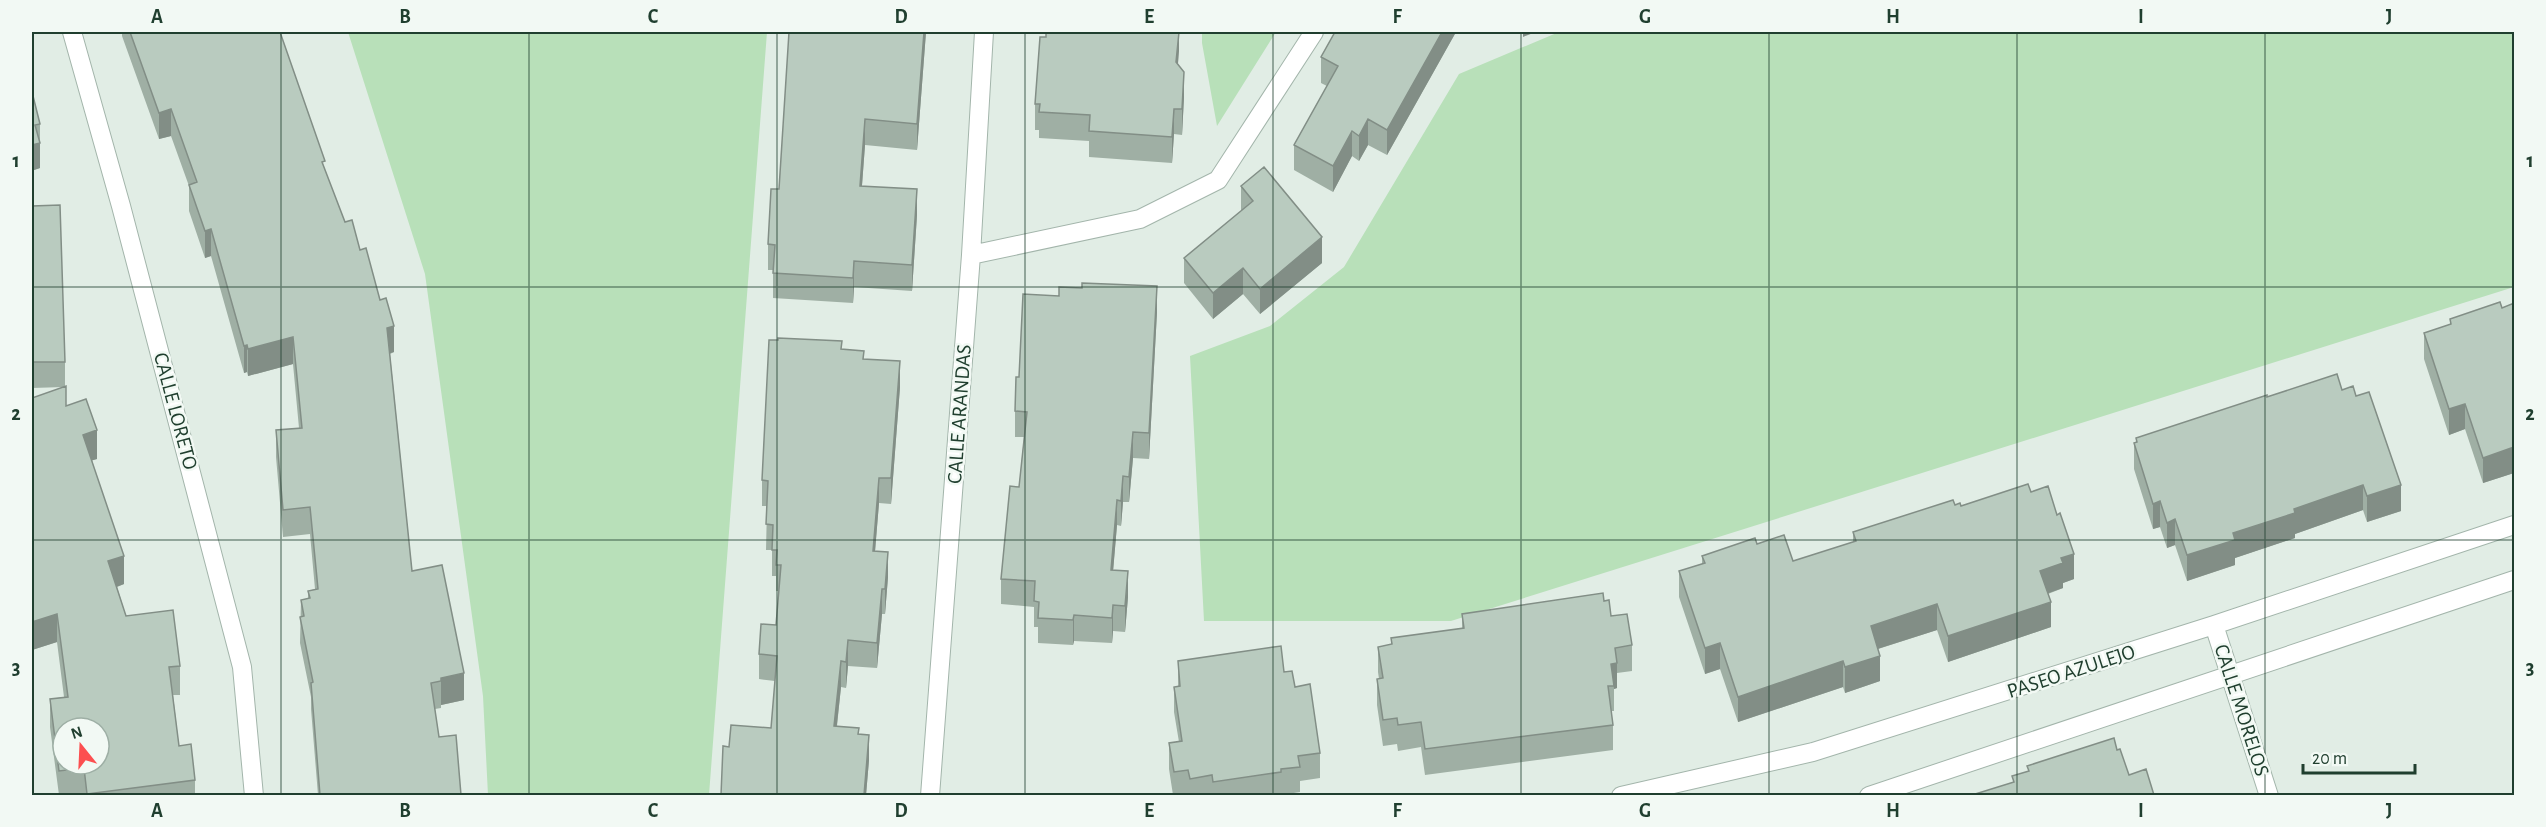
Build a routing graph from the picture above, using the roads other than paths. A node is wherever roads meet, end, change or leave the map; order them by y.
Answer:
1 (72, 32) edge
2 (984, 32) edge
3 (1314, 32) edge
4 (971, 255) junction
5 (2514, 525) edge
6 (2514, 580) edge
7 (2214, 625) junction
8 (2231, 674) junction
9 (254, 795) edge
10 (930, 795) edge
11 (1621, 795) edge
12 (1869, 795) edge
13 (2269, 795) edge

1 - 9 street, CALLE LORETO
2 - 4 street, CALLE ARANDAS
3 - 4 street
4 - 10 street, CALLE ARANDAS
5 - 7 street, PASEO AZULEJO
6 - 8 street
7 - 8 street, CALLE MORELOS
7 - 11 street, PASEO AZULEJO
8 - 12 street
8 - 13 street, CALLE MORELOS

